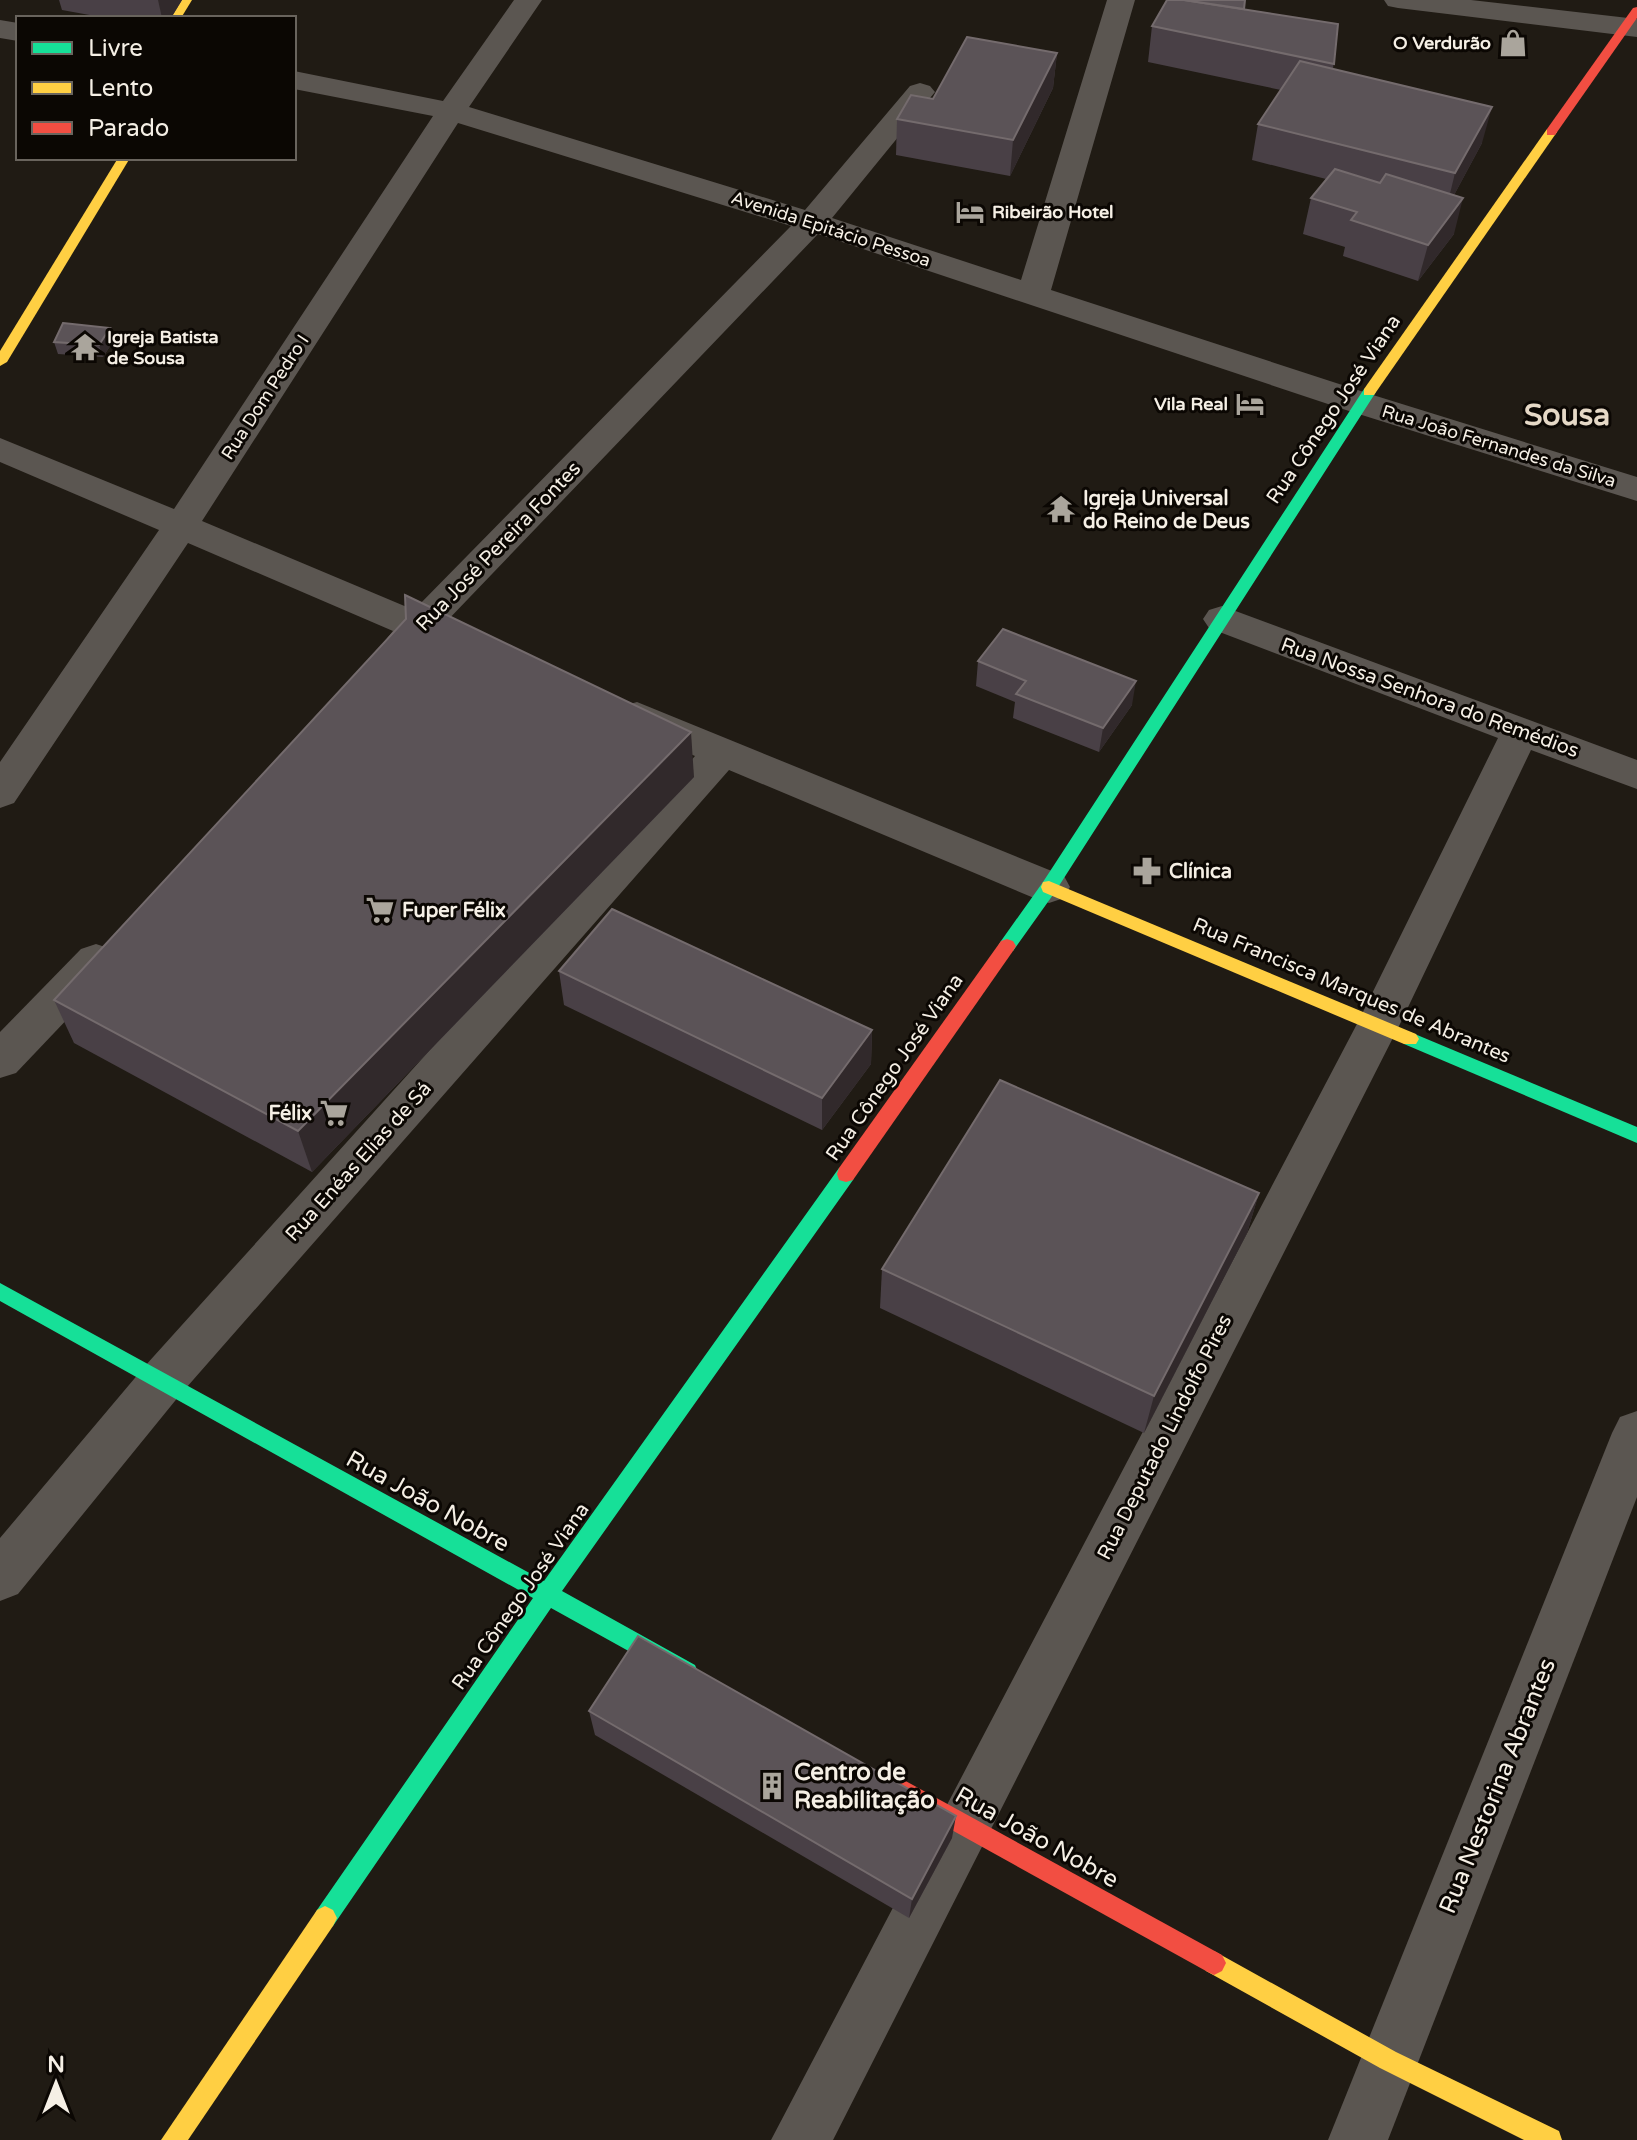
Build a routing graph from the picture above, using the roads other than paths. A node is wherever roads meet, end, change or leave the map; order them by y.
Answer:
1 (528, 0) edge
2 (1121, 0) edge
3 (1398, 0) edge
4 (1633, 22) edge
5 (296, 80) edge
6 (920, 92) dead end
7 (451, 111) junction
8 (123, 160) edge
9 (812, 222) junction
10 (1033, 296) junction
11 (0, 362) edge
12 (1361, 403) junction
13 (0, 449) edge
14 (1637, 489) edge
15 (180, 527) junction
16 (1222, 619) junction
17 (419, 628) junction
18 (477, 651) edge
19 (375, 673) edge
20 (607, 704) edge
21 (1521, 730) junction
22 (723, 751) junction
23 (1637, 775) edge
24 (0, 793) edge
25 (1049, 887) junction
26 (121, 935) edge
27 (1378, 1024) junction
28 (0, 1060) edge
29 (1637, 1135) edge
30 (0, 1291) edge
31 (162, 1381) junction
32 (1637, 1433) edge
33 (0, 1577) edge
34 (547, 1595) junction
35 (699, 1679) edge
36 (880, 1778) edge
37 (963, 1824) junction
38 (1388, 2060) junction
39 (173, 2140) edge
40 (801, 2140) edge
41 (1358, 2140) edge
42 (1550, 2140) edge

1 - 7 street, Rua Dom Pedro I
2 - 10 street
3 - 4 street
4 - 12 main road, Rua Cônego José Viana
5 - 7 street, Avenida Epitácio Pessoa
6 - 9 street, Rua José Pereira Fontes
7 - 9 street, Avenida Epitácio Pessoa
7 - 15 street, Rua Dom Pedro I
8 - 11 main road
9 - 10 street, Avenida Epitácio Pessoa
9 - 17 street, Rua José Pereira Fontes
10 - 12 street, Avenida Epitácio Pessoa
12 - 14 street, Rua João Fernandes da Silva
12 - 16 main road, Rua Cônego José Viana
13 - 15 street
15 - 17 street
15 - 24 street, Rua Dom Pedro I
16 - 21 street, Rua Nossa Senhora do Remédios
16 - 25 main road, Rua Cônego José Viana
17 - 18 street
17 - 19 street, Rua José Pereira Fontes
20 - 22 street
21 - 23 street, Rua Nossa Senhora do Remédios
21 - 27 street, Rua Deputado Lindolfo Pires
22 - 25 street
22 - 31 street, Rua Enéas Elias de Sá
25 - 27 main road, Rua Francisca Marques de Abrantes
25 - 34 main road, Rua Cônego José Viana
26 - 28 street
27 - 29 main road, Rua Francisca Marques de Abrantes
27 - 37 street, Rua Deputado Lindolfo Pires
30 - 31 main road, Rua João Nobre
31 - 33 street, Rua Enéas Elias de Sá
31 - 34 main road, Rua João Nobre
32 - 38 street, Rua Nestorina Abrantes
34 - 35 main road, Rua João Nobre
34 - 39 main road, Rua Cônego José Viana
36 - 37 main road, Rua João Nobre
37 - 38 main road, Rua João Nobre
37 - 40 street, Rua Deputado Lindolfo Pires
38 - 41 street, Rua Nestorina Abrantes
38 - 42 main road, Rua João Nobre

